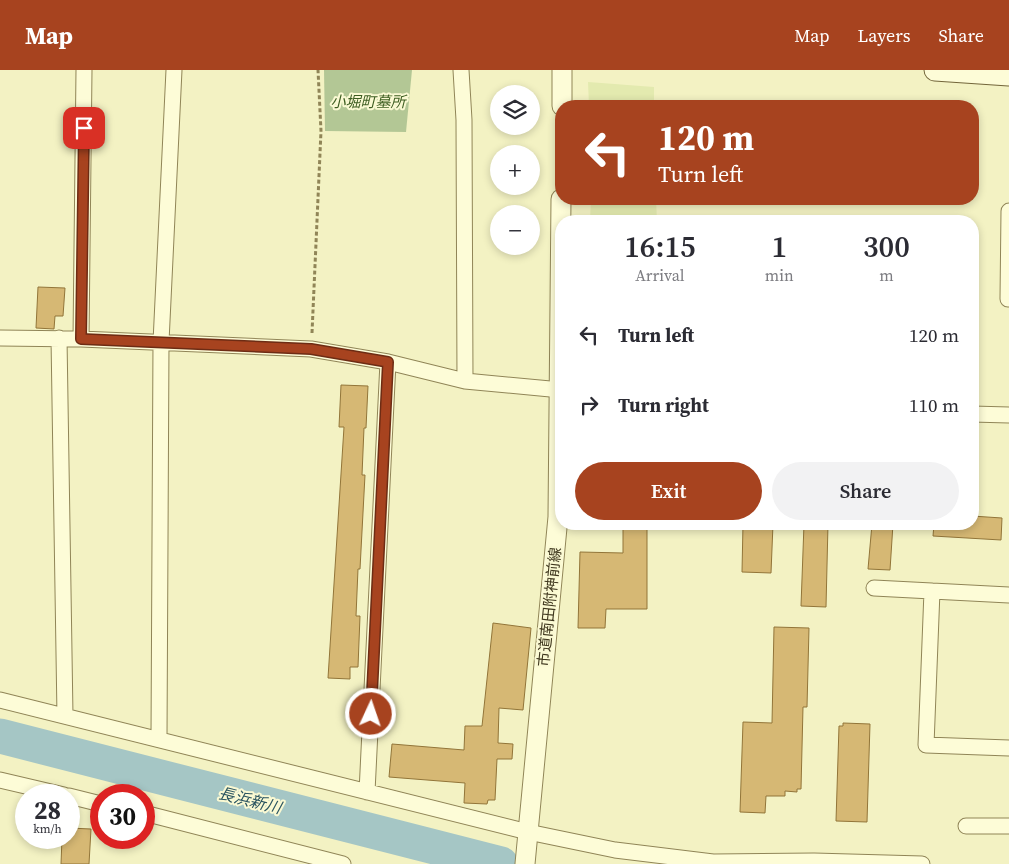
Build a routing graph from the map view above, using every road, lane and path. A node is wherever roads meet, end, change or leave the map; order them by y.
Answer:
1 (84, 70) edge
2 (174, 70) edge
3 (318, 70) edge
4 (461, 70) edge
5 (562, 70) edge
6 (935, 70) edge
7 (1009, 75) edge
8 (562, 100) edge
9 (1009, 211) edge
10 (1008, 291) edge
11 (0, 338) edge
12 (59, 338) junction
13 (81, 339) junction
14 (161, 342) junction
15 (311, 349) junction
16 (388, 362) junction
17 (466, 380) junction
18 (555, 389) edge
19 (979, 414) edge
20 (1009, 415) edge
21 (557, 530) edge
22 (874, 588) dead end
23 (932, 591) junction
24 (1009, 595) edge
25 (0, 700) edge
26 (65, 716) junction
27 (159, 738) junction
28 (1009, 748) edge
29 (0, 780) edge
30 (17, 784) edge
31 (367, 792) junction
32 (155, 816) edge
33 (966, 826) dead end
34 (1009, 826) edge
35 (528, 832) junction
36 (343, 864) edge
37 (525, 864) edge
38 (922, 864) edge

1 - 13 street
2 - 14 street
3 - 15 path
4 - 17 street
5 - 8 street
6 - 7 main road
9 - 10 street
11 - 12 street
12 - 13 street
12 - 26 street
13 - 14 street
14 - 15 street
14 - 27 street
15 - 16 street
16 - 17 street
16 - 31 street
17 - 18 street
19 - 20 street
21 - 35 street, 市道南田附神前線
22 - 23 street
23 - 24 street
23 - 28 street
25 - 26 street
26 - 27 street
27 - 31 street
29 - 30 street
31 - 35 street
32 - 36 street
33 - 34 street
35 - 37 street, 市道南田附神前線
35 - 38 street

